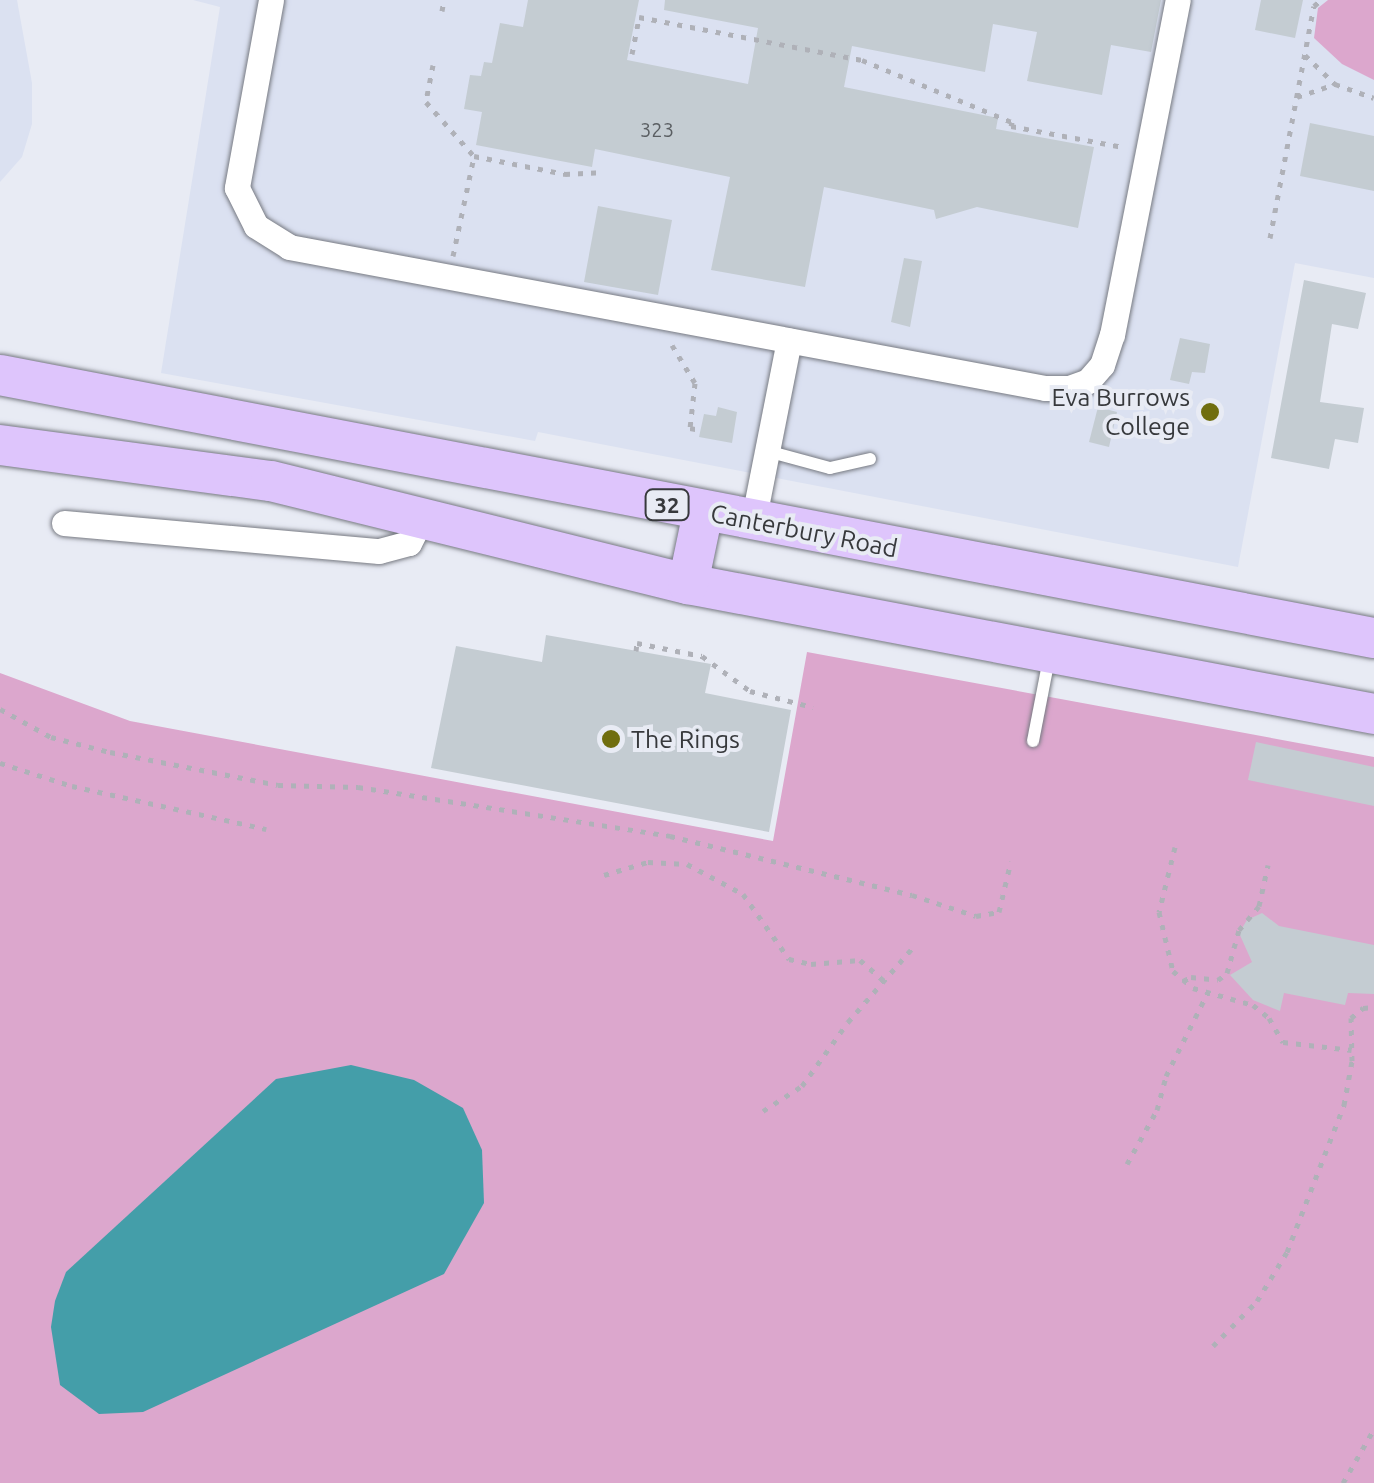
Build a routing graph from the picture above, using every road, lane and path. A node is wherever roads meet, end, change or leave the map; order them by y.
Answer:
1 (271, 0) edge
2 (444, 0) edge
3 (1178, 0) edge
4 (1321, 0) edge
5 (442, 11) dead end
6 (632, 54) dead end
7 (1305, 55) junction
8 (433, 64) dead end
9 (1335, 84) junction
10 (1297, 97) junction
11 (1374, 98) edge
12 (1149, 152) junction
13 (474, 156) junction
14 (600, 172) dead end
15 (1270, 238) dead end
16 (452, 260) dead end
17 (667, 340) dead end
18 (789, 341) junction
19 (0, 375) edge
20 (700, 430) dead end
21 (0, 445) edge
22 (767, 451) junction
23 (870, 459) dead end
24 (703, 512) junction
25 (423, 516) junction
26 (64, 522) dead end
27 (753, 522) junction
28 (688, 584) junction
29 (1374, 638) edge
30 (636, 651) dead end
31 (1050, 652) junction
32 (812, 707) dead end
33 (0, 709) edge
34 (1374, 714) edge
35 (1033, 741) dead end
36 (0, 763) edge
37 (266, 829) dead end
38 (1175, 847) dead end
39 (1010, 861) dead end
40 (1268, 865) dead end
41 (604, 875) dead end
42 (914, 946) dead end
43 (884, 981) junction
44 (1183, 981) junction
45 (1207, 994) junction
46 (1374, 1007) edge
47 (1352, 1050) junction
48 (763, 1111) dead end
49 (1127, 1164) dead end
50 (1213, 1346) dead end
51 (1373, 1433) edge
52 (1343, 1483) edge

1 - 18 street
2 - 5 path
3 - 12 street
4 - 7 path
6 - 12 path
7 - 9 path
7 - 10 path
8 - 13 path
9 - 10 path
9 - 11 path
10 - 15 path
12 - 18 street
13 - 14 path
13 - 16 path
17 - 20 path
18 - 22 street
19 - 24 main road, Canterbury Road / 32
21 - 25 main road
22 - 23 lane
22 - 27 street
24 - 27 main road, Canterbury Road / 32
24 - 28 main road
25 - 26 street
25 - 28 main road
27 - 29 main road, Canterbury Road / 32
28 - 31 main road
30 - 32 path
31 - 34 main road
31 - 35 lane
33 - 39 path
36 - 37 path
38 - 44 path
40 - 44 path
41 - 43 path
42 - 43 path
43 - 48 path
44 - 45 path
45 - 47 path
45 - 49 path
46 - 47 path
47 - 50 path
51 - 52 path

